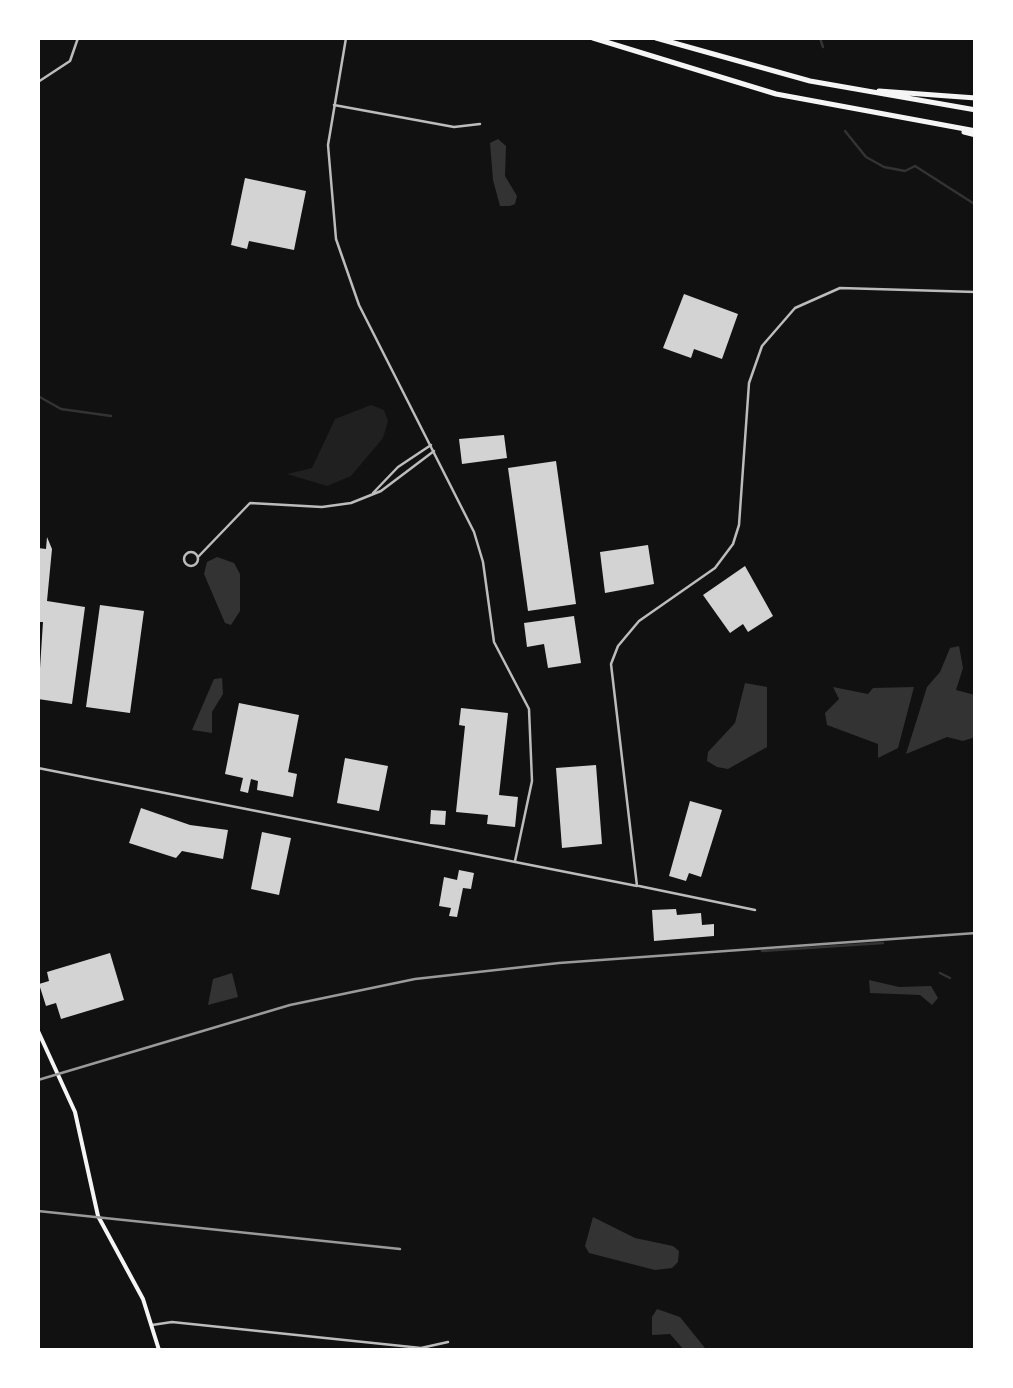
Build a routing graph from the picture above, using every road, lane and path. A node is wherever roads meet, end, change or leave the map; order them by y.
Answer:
1 (78, 38) edge
2 (346, 38) edge
3 (593, 38) edge
4 (656, 38) edge
5 (38, 82) edge
6 (864, 92) junction
7 (976, 98) edge
8 (334, 104) junction
9 (976, 110) edge
10 (480, 124) dead end
11 (976, 133) edge
12 (976, 292) edge
13 (431, 444) junction
14 (434, 452) junction
15 (372, 494) junction
16 (198, 557) dead end
17 (38, 768) edge
18 (514, 862) junction
19 (637, 886) junction
20 (755, 910) dead end
21 (38, 1032) edge
22 (152, 1325) junction
23 (448, 1342) dead end
24 (158, 1350) edge

1 - 5 street
2 - 8 street
3 - 11 highway
4 - 6 highway
6 - 7 highway
6 - 9 highway
8 - 10 street
8 - 13 street
12 - 19 street
13 - 14 street
13 - 15 street
14 - 15 street
14 - 18 street
15 - 16 street
17 - 18 street
18 - 19 street
19 - 20 street
21 - 22 main road
22 - 23 street
22 - 24 main road

